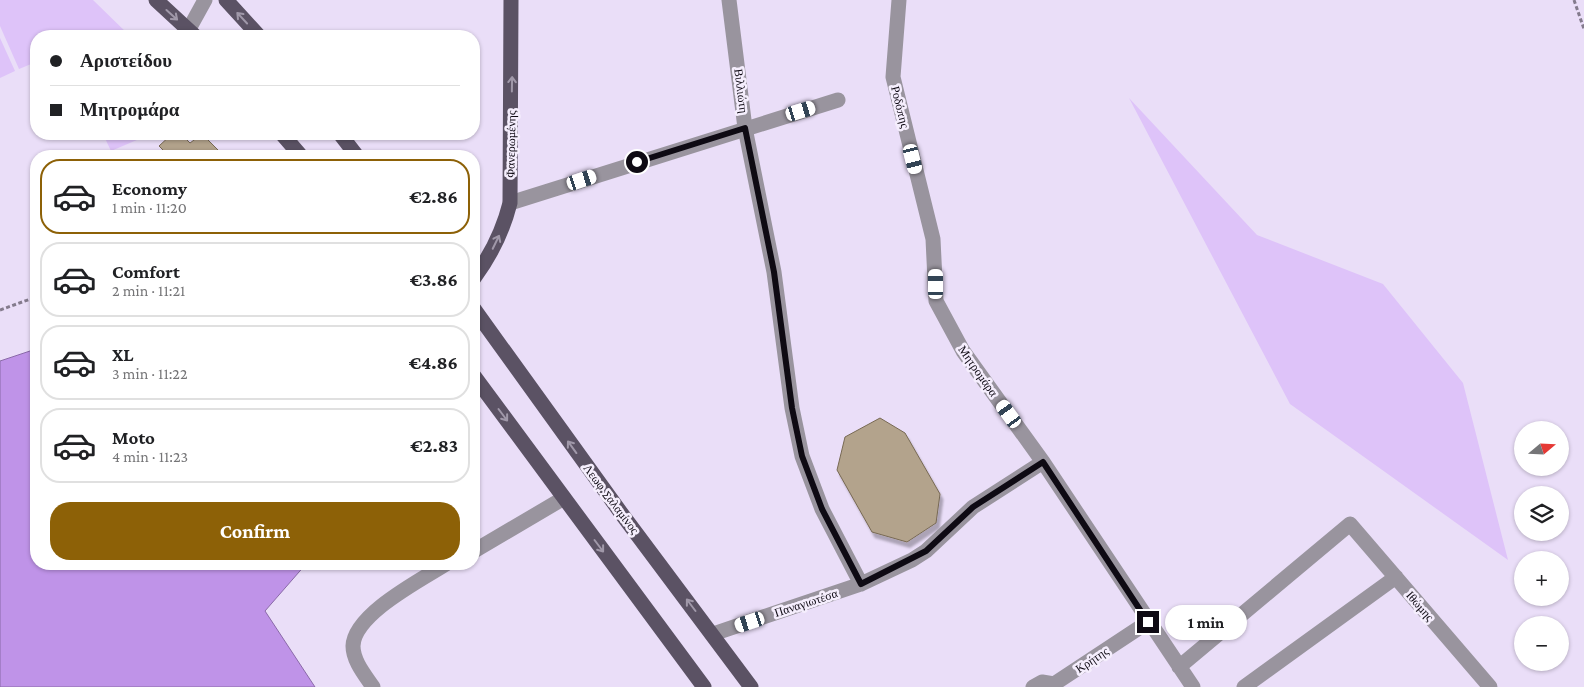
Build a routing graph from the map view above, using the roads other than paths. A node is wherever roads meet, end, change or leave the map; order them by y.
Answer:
1 (156, 0) edge
2 (205, 0) edge
3 (226, 0) edge
4 (511, 0) edge
5 (729, 0) edge
6 (899, 0) edge
7 (189, 30) edge
8 (193, 30) edge
9 (254, 30) edge
10 (838, 100) dead end
11 (745, 128) junction
12 (287, 140) edge
13 (345, 140) edge
14 (296, 150) edge
15 (352, 150) edge
16 (510, 203) junction
17 (480, 269) edge
18 (936, 301) joint
19 (480, 317) edge
20 (480, 384) edge
21 (1043, 462) junction
22 (564, 498) junction
23 (480, 547) edge
24 (437, 570) edge
25 (1396, 577) junction
26 (861, 584) junction
27 (1148, 622) junction
28 (713, 634) junction
29 (1179, 667) junction
30 (1055, 686) edge
31 (373, 687) edge
32 (703, 687) edge
33 (751, 687) edge
34 (1033, 687) edge
35 (1193, 687) edge
36 (1244, 687) edge
37 (1490, 687) edge

1 -> 7 main road
2 - 8 street
9 -> 3 main road
16 -> 4 main road, Φανερωμένης
5 - 11 street, Βιλλιώτη
6 - 18 street, Ροδόπης
10 - 11 street
11 - 16 street
11 - 26 street, Βιλλιώτη
12 - 14 main road
13 - 15 main road
17 -> 16 main road, Φανερωμένης
18 - 21 street, Μητρομάρα
28 -> 19 main road, Λεωφ. Σαλαμίνος
20 -> 22 main road
21 - 26 street, Παναγιωτέσα
21 - 27 street, Μητρομάρα
22 - 23 street
22 -> 32 main road
24 - 31 street
25 - 29 street, Ιθώμης
25 - 36 street
25 - 37 street, Ιθώμης
26 - 28 street, Παναγιωτέσα
27 - 29 street, Μητρομάρα
27 - 30 street, Κρήτης
28 - 33 main road, Λεωφ. Σαλαμίνος
29 - 35 street, Μητρομάρα
30 - 34 street, Κρήτης

